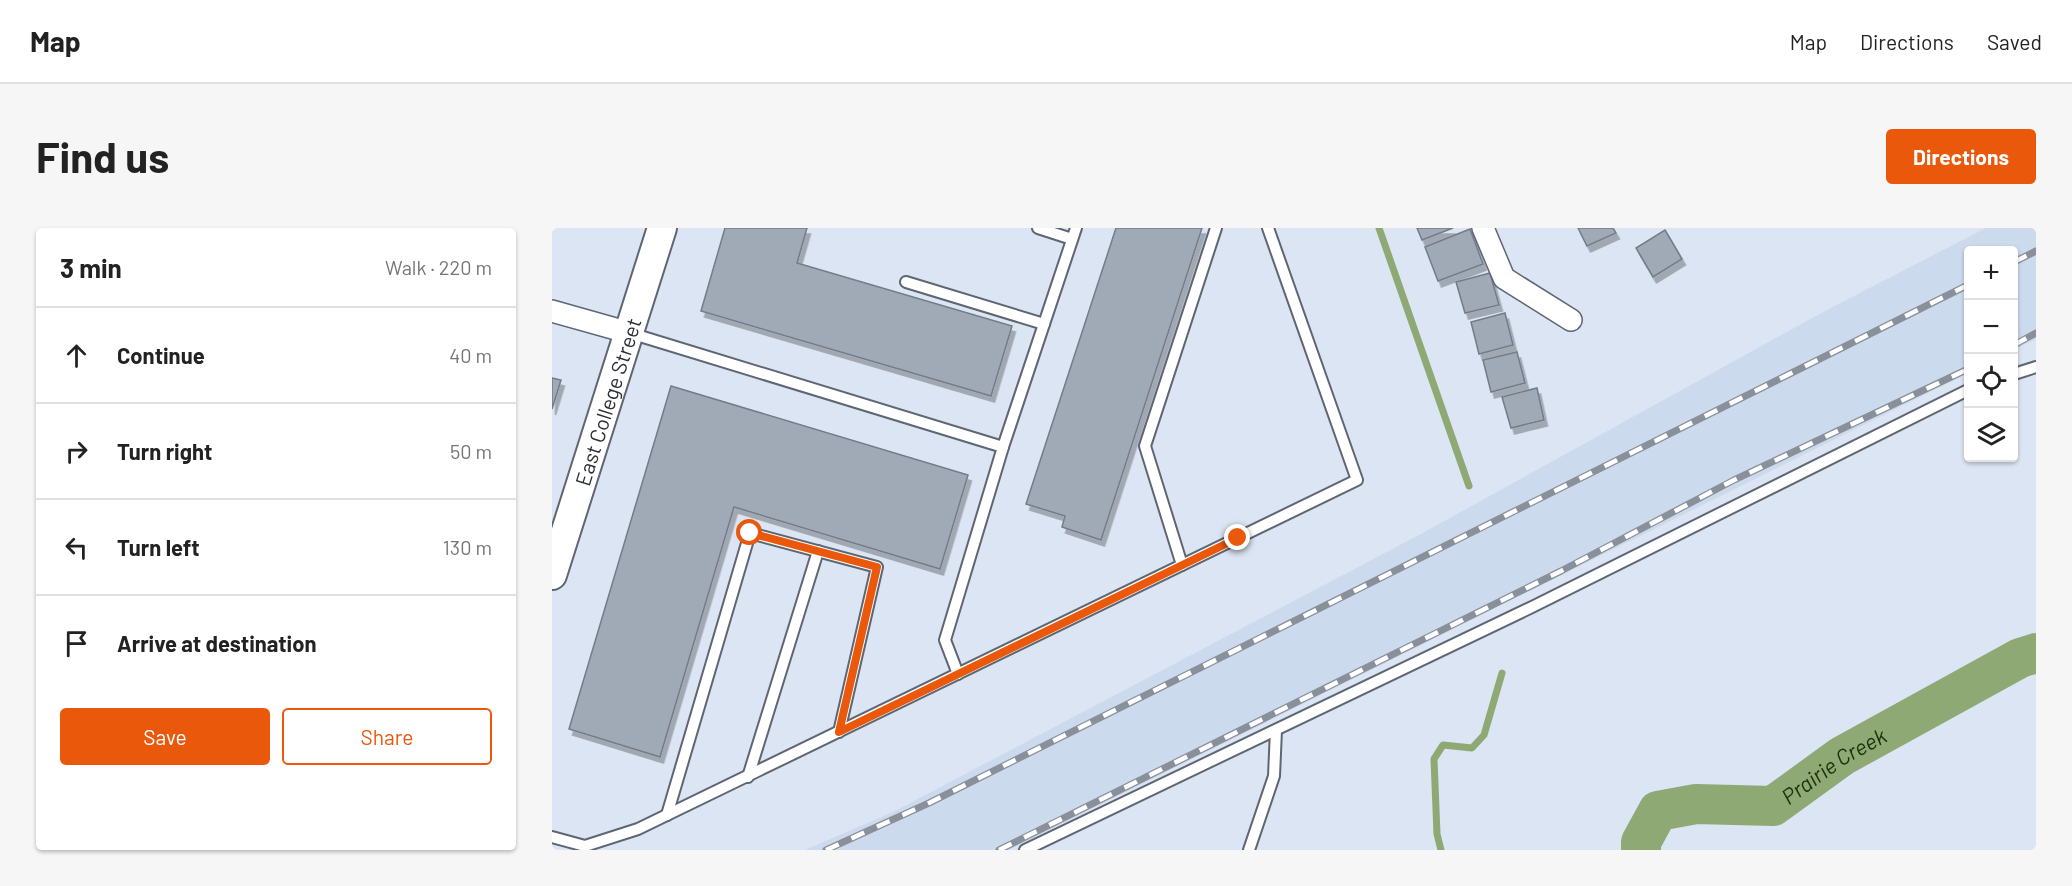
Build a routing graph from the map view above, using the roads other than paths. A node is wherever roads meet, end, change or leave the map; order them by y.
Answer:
1 (662, 228) edge
2 (1038, 228) edge
3 (1216, 228) edge
4 (1268, 228) edge
5 (1483, 228) edge
6 (1074, 233) edge
7 (906, 282) dead end
8 (552, 311) edge
9 (1571, 320) dead end
10 (1044, 324) junction
11 (630, 333) junction
12 (2036, 367) edge
13 (2018, 372) edge
14 (1964, 392) edge
15 (1003, 447) junction
16 (818, 551) junction
17 (1182, 565) junction
18 (552, 575) edge
19 (958, 674) junction
20 (1276, 730) junction
21 (839, 732) junction
22 (748, 777) junction
23 (667, 815) junction
24 (552, 837) edge
25 (1025, 850) edge
26 (1249, 850) edge

1 - 11 street, East College Street
2 - 6 lane
3 - 17 lane
4 - 17 lane
5 - 9 street
6 - 10 lane
7 - 10 lane
8 - 11 street
10 - 15 lane
11 - 15 lane
11 - 18 street, East College Street
12 - 13 lane
14 - 20 lane
15 - 19 lane
16 - 21 lane
16 - 22 lane
16 - 23 lane
17 - 19 lane
19 - 21 lane
20 - 25 lane
20 - 26 lane
21 - 22 lane
22 - 23 lane
23 - 24 lane

